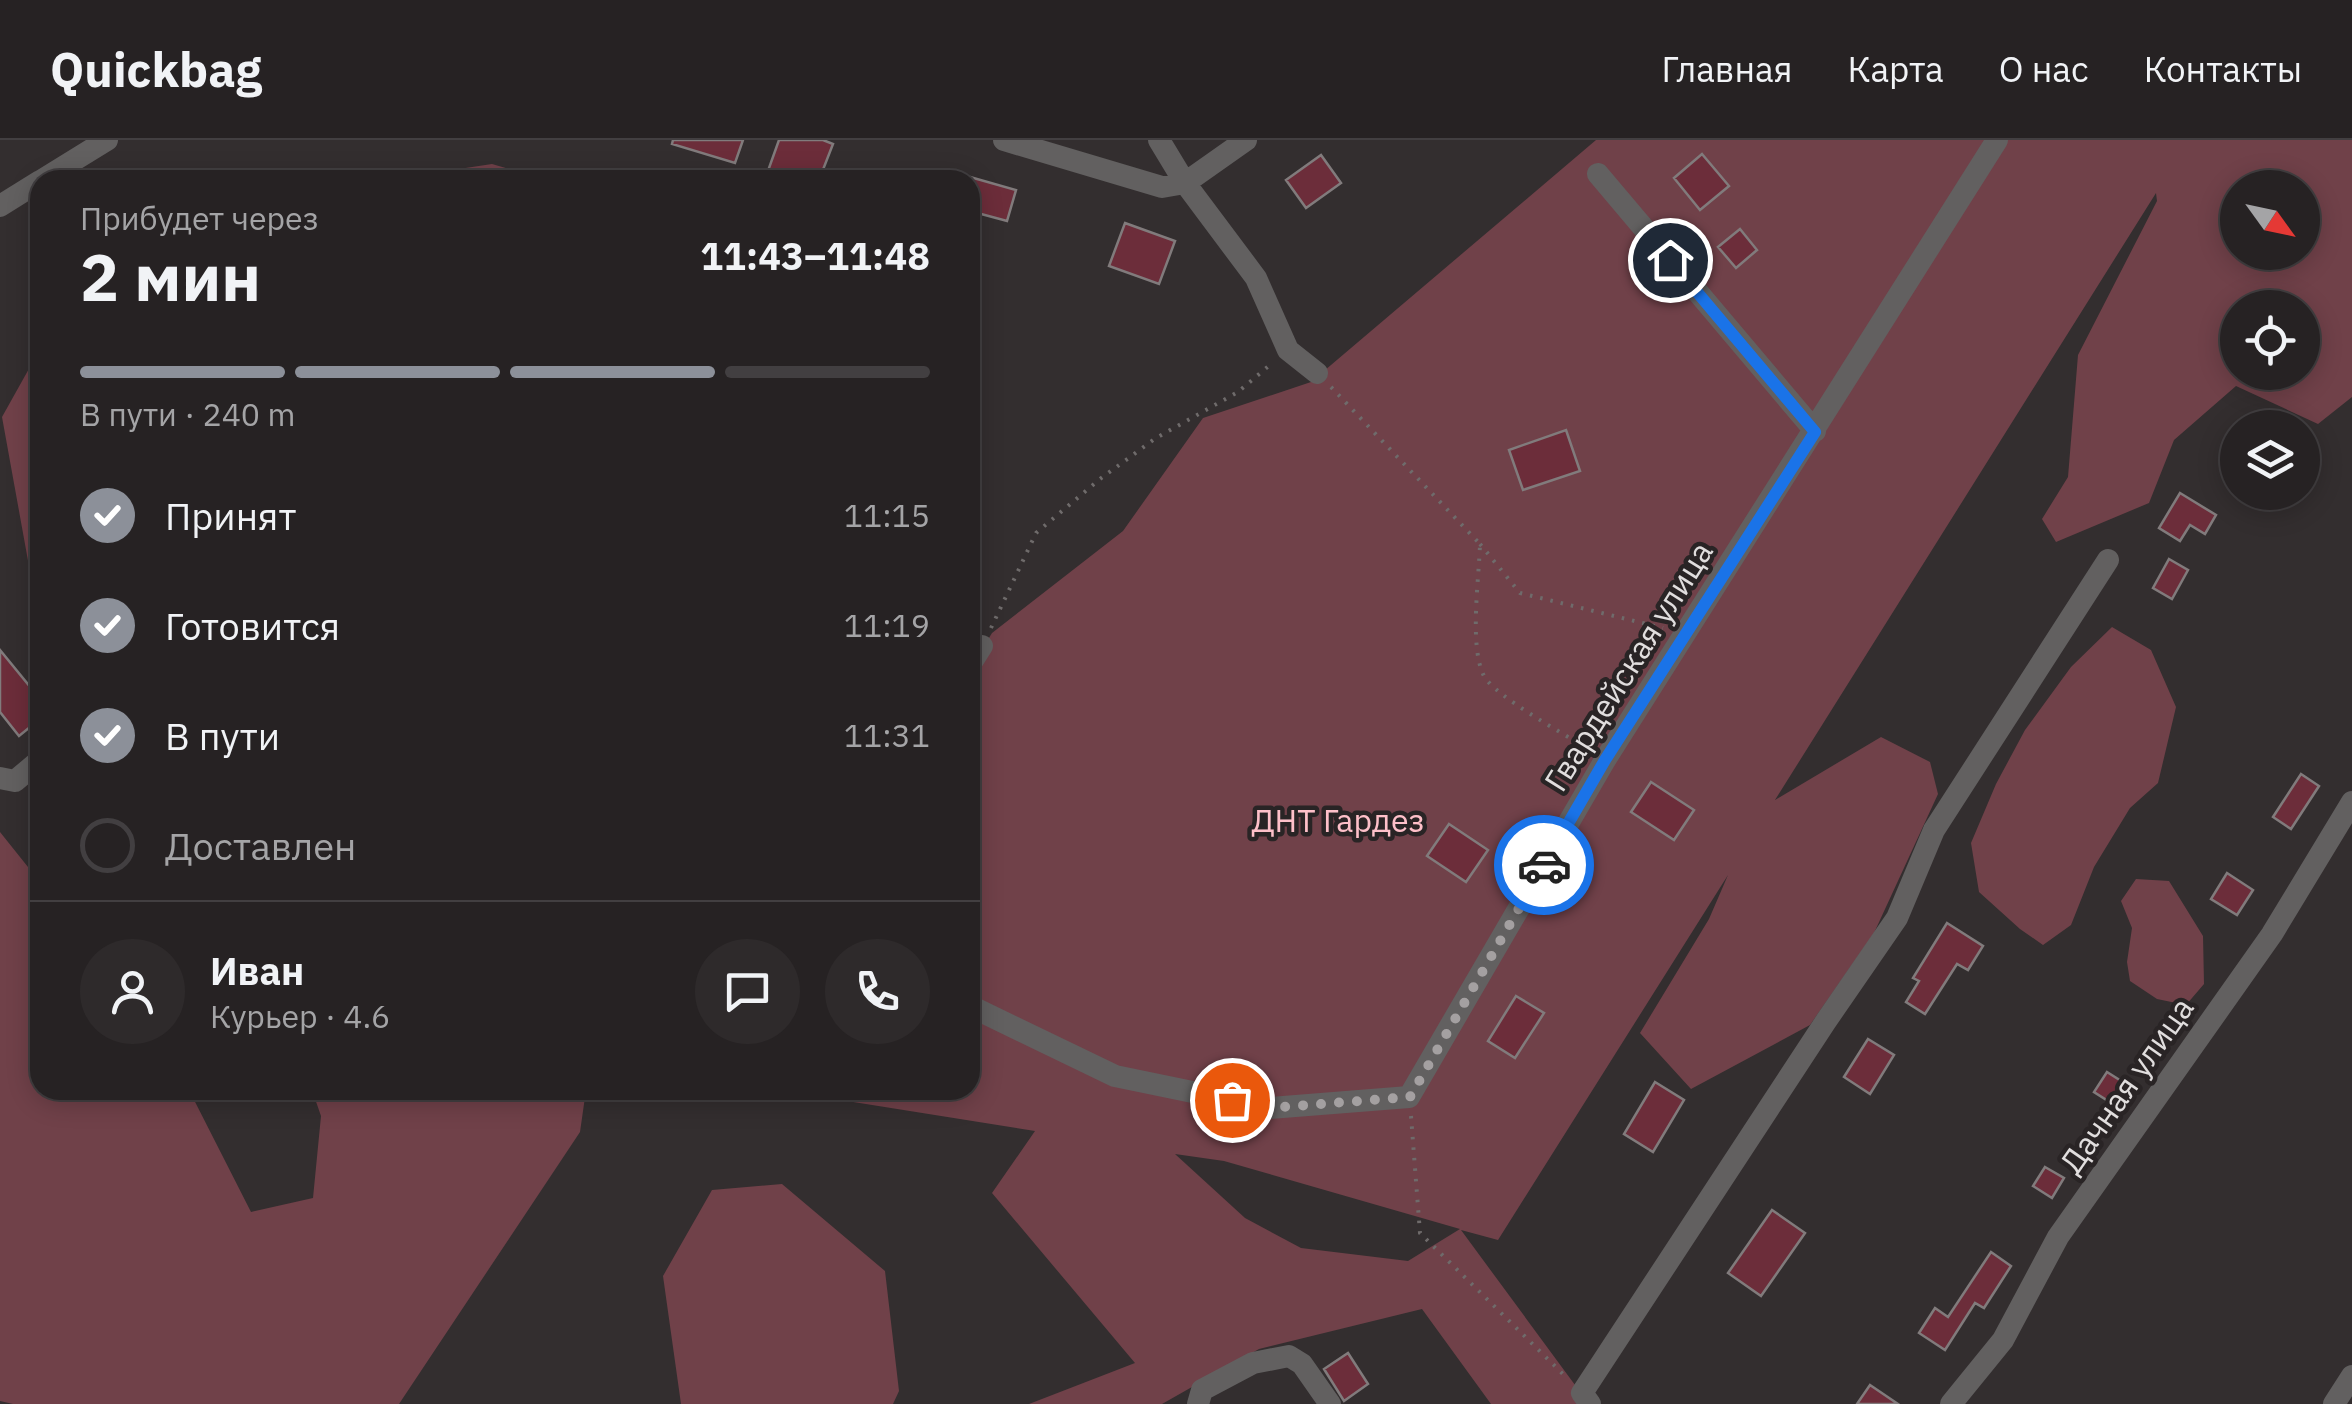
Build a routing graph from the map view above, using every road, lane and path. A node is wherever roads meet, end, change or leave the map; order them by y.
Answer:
1 (108, 140) edge
2 (1004, 140) edge
3 (1159, 140) edge
4 (1246, 140) edge
5 (1997, 140) edge
6 (59, 170) edge
7 (1598, 174) dead end
8 (1185, 182) junction
9 (30, 188) edge
10 (0, 206) edge
11 (1288, 350) junction
12 (1317, 373) joint
13 (1815, 432) junction
14 (1480, 544) junction
15 (2108, 560) dead end
16 (1685, 634) junction
17 (980, 647) edge
18 (1605, 760) junction
19 (30, 768) edge
20 (0, 778) edge
21 (2352, 802) edge
22 (980, 1011) edge
23 (1410, 1097) junction
24 (2352, 1376) edge
25 (1586, 1398) edge
26 (1198, 1404) edge
27 (1330, 1404) edge
28 (1950, 1404) edge
29 (2334, 1404) edge

1 - 6 street
2 - 8 street
3 - 8 street
4 - 8 street
5 - 13 street, Гвардейская улица
7 - 13 street
8 - 11 street
9 - 10 street
11 - 12 street
11 - 17 path
12 - 14 path
13 - 16 street, Гвардейская улица
14 - 16 path
14 - 18 path
15 - 25 street
16 - 18 street, Гвардейская улица
18 - 23 street, Гвардейская улица
19 - 20 street
21 - 28 street, Дачная улица
22 - 23 street
23 - 25 path
24 - 29 street
26 - 27 street

